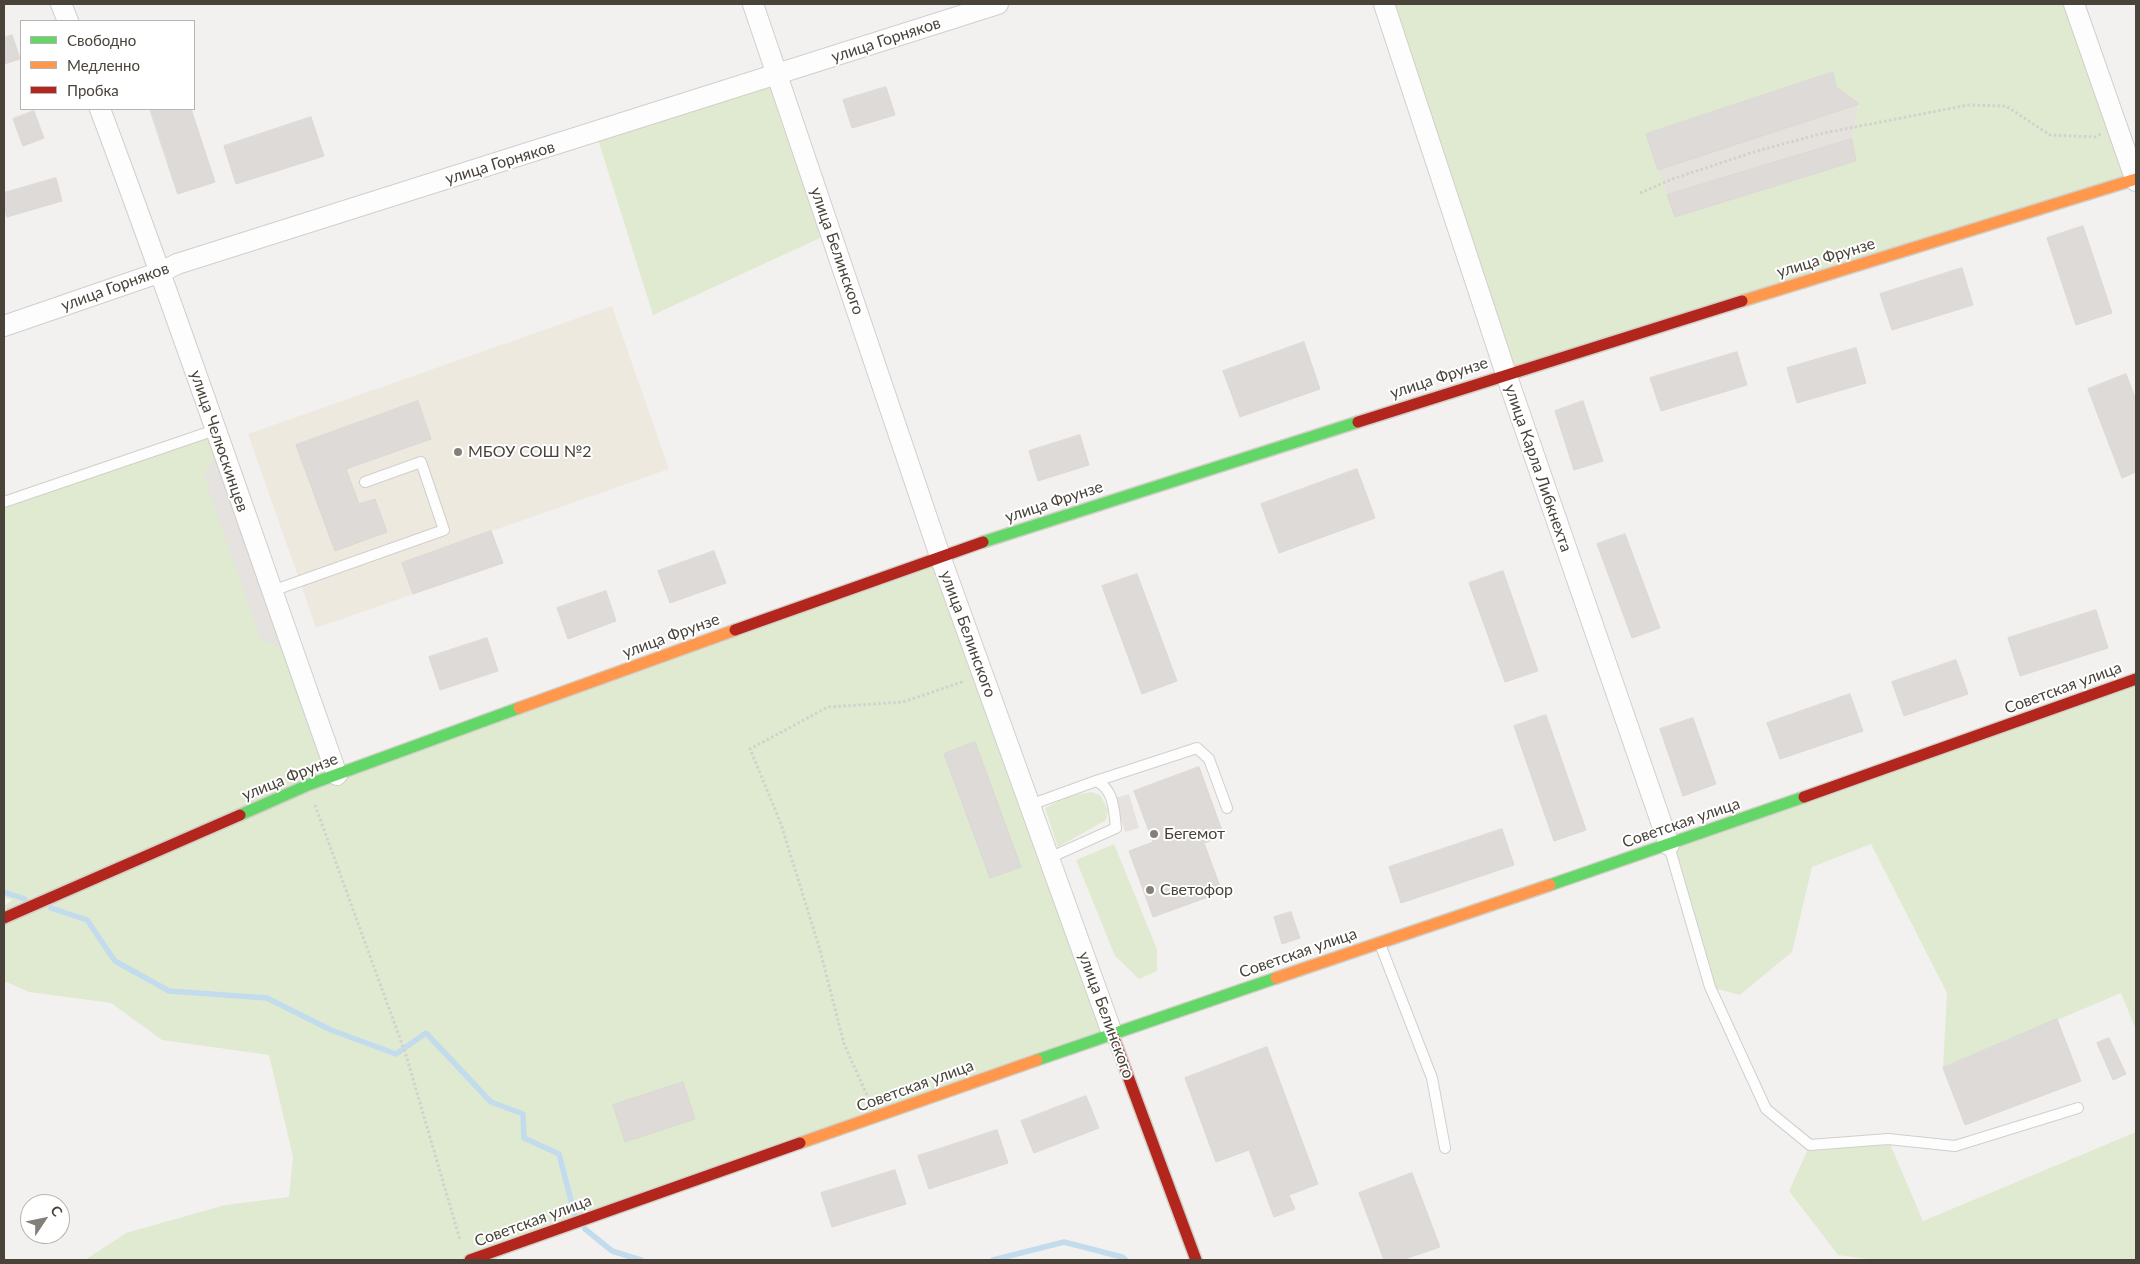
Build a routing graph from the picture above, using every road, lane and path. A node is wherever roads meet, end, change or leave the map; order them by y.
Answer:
1 (61, 4) edge
2 (753, 4) edge
3 (998, 4) edge
4 (1384, 4) edge
5 (2074, 4) edge
6 (68, 20) edge
7 (778, 74) junction
8 (100, 110) edge
9 (2117, 126) junction
10 (2136, 180) edge
11 (1640, 193) dead end
12 (161, 272) junction
13 (4, 326) edge
14 (1506, 374) junction
15 (214, 430) junction
16 (365, 482) dead end
17 (4, 502) edge
18 (940, 556) junction
19 (272, 591) junction
20 (983, 674) junction
21 (2136, 679) edge
22 (336, 775) junction
23 (1096, 781) junction
24 (308, 786) junction
25 (1030, 805) junction
26 (1227, 808) dead end
27 (1669, 845) junction
28 (1049, 858) junction
29 (4, 918) edge
30 (1380, 943) junction
31 (1112, 1033) junction
32 (2078, 1108) dead end
33 (876, 1116) junction
34 (1445, 1148) dead end
35 (461, 1242) dead end
36 (470, 1260) edge
37 (1196, 1260) edge

1 - 6 street
2 - 7 street, улица Белинского
3 - 7 street, улица Горняков
4 - 14 street, улица Карла Либкнехта
5 - 9 street
7 - 12 street, улица Горняков
7 - 18 street, улица Белинского
8 - 12 street, улица Челюскинцев
9 - 10 street
9 - 11 path
10 - 14 street, улица Фрунзе
12 - 13 street, улица Горняков
12 - 15 street, улица Челюскинцев
14 - 18 street, улица Фрунзе
14 - 27 street, улица Карла Либкнехта
15 - 17 lane
15 - 19 street, улица Челюскинцев
16 - 19 lane
18 - 20 street, улица Белинского
18 - 22 street, улица Фрунзе
19 - 22 street, улица Челюскинцев
20 - 25 street, улица Белинского
20 - 33 path
21 - 27 street, Советская улица
22 - 24 street, улица Фрунзе
23 - 25 lane
23 - 26 lane
23 - 28 lane
24 - 29 street, улица Фрунзе
24 - 35 path
25 - 28 street, улица Белинского
27 - 30 street, Советская улица
27 - 32 lane
28 - 31 street, улица Белинского
30 - 31 street, Советская улица
30 - 34 lane
31 - 33 street, Советская улица
31 - 37 street, улица Белинского
33 - 36 street, Советская улица

